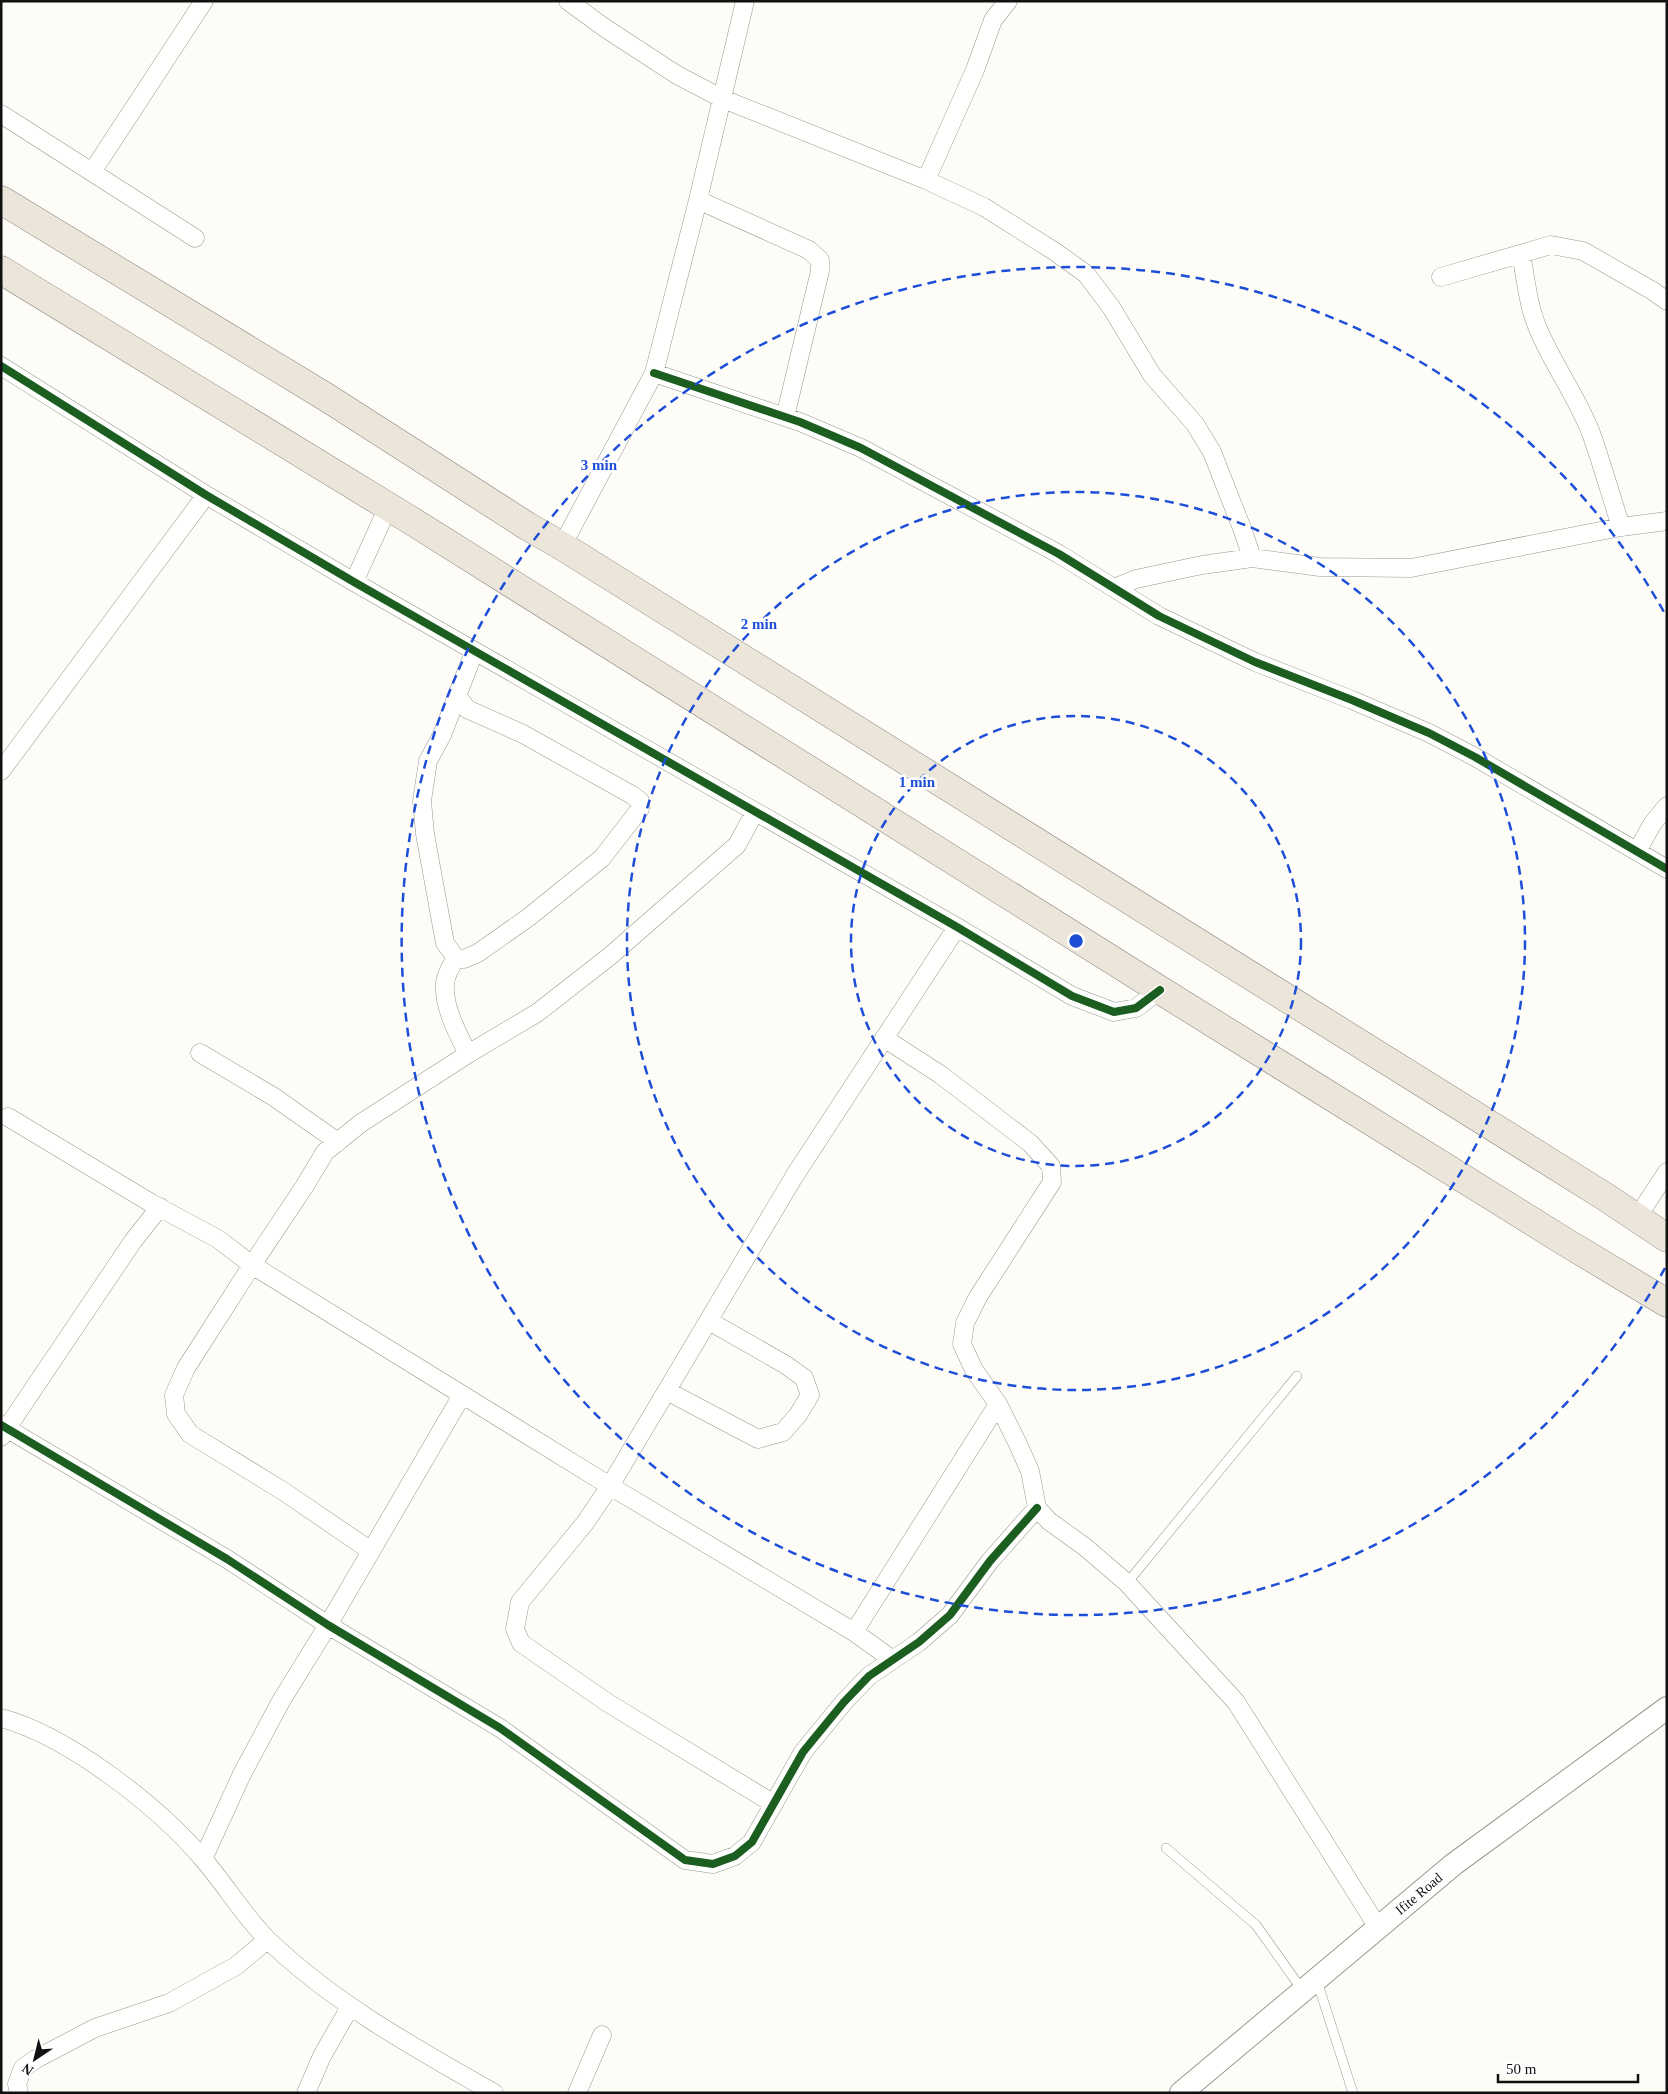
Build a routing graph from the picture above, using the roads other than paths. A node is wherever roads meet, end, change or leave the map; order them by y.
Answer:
1 (204, 1) edge
2 (568, 1) edge
3 (745, 1) edge
4 (1008, 1) edge
5 (723, 99) junction
6 (1, 114) edge
7 (92, 172) junction
8 (926, 180) junction
9 (1, 200) edge
10 (698, 200) junction
11 (195, 238) dead end
12 (1521, 254) junction
13 (1, 270) edge
14 (1441, 277) dead end
15 (1667, 301) edge
16 (1, 366) edge
17 (654, 374) junction
18 (785, 417) junction
19 (206, 495) junction
20 (388, 506) junction
21 (1667, 521) edge
22 (1621, 527) junction
23 (562, 546) junction
24 (1252, 558) junction
25 (354, 582) junction
26 (1114, 588) junction
27 (474, 652) junction
28 (458, 697) junction
29 (1, 771) edge
30 (1667, 806) edge
31 (755, 812) junction
32 (1637, 851) junction
33 (1667, 869) edge
34 (957, 927) junction
35 (456, 958) junction
36 (1160, 990) junction
37 (884, 1038) junction
38 (200, 1052) dead end
39 (468, 1054) junction
40 (8, 1117) dead end
41 (338, 1142) junction
42 (1667, 1172) edge
43 (160, 1207) junction
44 (1636, 1219) junction
45 (1667, 1238) edge
46 (252, 1265) junction
47 (1667, 1303) edge
48 (709, 1320) junction
49 (1297, 1376) dead end
50 (667, 1391) junction
51 (462, 1395) junction
52 (998, 1404) junction
53 (3, 1430) edge
54 (610, 1486) junction
55 (1037, 1508) junction
56 (372, 1551) junction
57 (1127, 1583) junction
58 (328, 1625) junction
59 (854, 1632) junction
60 (893, 1660) junction
61 (1667, 1708) edge
62 (1, 1718) edge
63 (774, 1804) junction
64 (1166, 1848) dead end
65 (203, 1859) junction
66 (1379, 1929) junction
67 (267, 1940) junction
68 (1310, 1986) junction
69 (350, 2007) junction
70 (602, 2035) dead end
71 (19, 2093) edge
72 (306, 2093) edge
73 (494, 2093) edge
74 (576, 2093) edge
75 (1181, 2093) edge
76 (1353, 2093) edge

1 - 7 street
2 - 5 street
3 - 5 street
4 - 8 street
5 - 8 street
5 - 10 street
6 - 7 street
7 - 11 street
8 - 24 street
9 - 23 highway
10 - 17 street
10 - 18 street
12 - 14 street
12 - 15 street
12 - 22 street
13 - 20 highway
16 - 19 street
17 - 18 street
17 - 23 street
18 - 26 street
19 - 25 street
19 - 29 street
20 - 25 street
20 - 36 highway
21 - 22 street
22 - 24 street
23 - 44 highway
24 - 26 street
25 - 27 street
26 - 32 street
27 - 28 street
27 - 31 street
28 - 35 street
28 - 35 street
30 - 32 street
31 - 34 street
31 - 39 street
32 - 33 street
34 - 36 street
34 - 37 street
35 - 39 street
36 - 47 highway
37 - 48 street
37 - 52 street
38 - 41 street
39 - 41 street
40 - 43 street
41 - 46 street
42 - 44 street
43 - 46 street
43 - 53 street
44 - 45 highway
46 - 51 street
46 - 56 street
48 - 50 street
48 - 50 street
49 - 57 lane
50 - 54 street
51 - 54 street
51 - 56 street
52 - 55 street
52 - 59 street
53 - 58 street
54 - 59 street
54 - 63 street
55 - 57 street
55 - 60 street
56 - 58 street
57 - 66 street
58 - 63 street
58 - 65 street
59 - 60 street
60 - 63 street
61 - 66 street, Ifite Road
62 - 65 street
64 - 68 lane
65 - 67 street
66 - 68 street, Ifite Road
67 - 69 street
67 - 71 street
68 - 75 street, Ifite Road
68 - 76 lane
69 - 72 street
69 - 73 street
70 - 74 street

